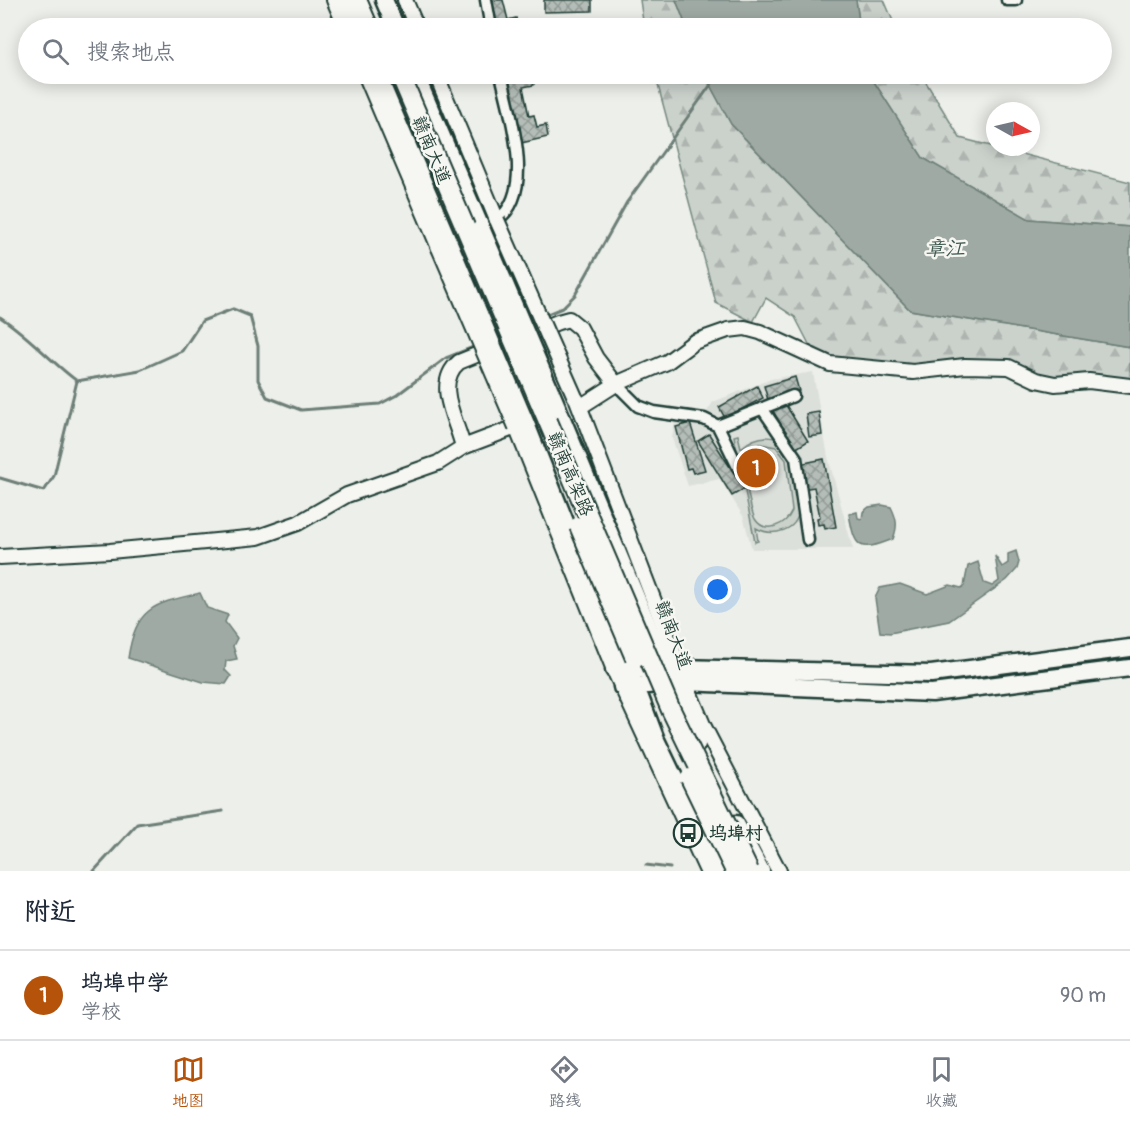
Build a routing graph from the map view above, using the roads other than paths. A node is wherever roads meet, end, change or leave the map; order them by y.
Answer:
1 (334, 0) edge
2 (346, 0) edge
3 (357, 0) edge
4 (369, 0) edge
5 (384, 0) edge
6 (405, 0) edge
7 (486, 0) edge
8 (1007, 0) edge
9 (1016, 0) edge
10 (342, 18) edge
11 (354, 18) edge
12 (365, 18) edge
13 (384, 18) edge
14 (389, 18) edge
15 (413, 18) edge
16 (489, 18) edge
17 (369, 84) edge
18 (381, 84) edge
19 (392, 84) edge
20 (404, 84) edge
21 (419, 84) edge
22 (440, 84) edge
23 (503, 84) edge
24 (398, 121) junction
25 (418, 198) junction
26 (497, 220) junction
27 (444, 245) junction
28 (616, 384) junction
29 (1130, 386) edge
30 (793, 396) dead end
31 (578, 402) junction
32 (762, 408) junction
33 (521, 425) junction
34 (718, 426) junction
35 (463, 447) junction
36 (738, 467) dead end
37 (808, 540) dead end
38 (0, 557) edge
39 (644, 613) junction
40 (607, 627) junction
41 (1130, 648) edge
42 (1130, 668) edge
43 (621, 670) junction
44 (675, 675) junction
45 (629, 687) junction
46 (689, 727) junction
47 (656, 740) junction
48 (707, 871) edge
49 (719, 871) edge
50 (735, 871) edge
51 (749, 871) edge
52 (761, 871) edge
53 (779, 871) edge

1 - 10 street
2 - 11 main road
3 - 12 highway
4 - 13 highway
5 - 14 main road
6 - 15 street
7 - 16 street
8 - 9 street
17 - 25 street
18 - 24 main road, 赣南大道
19 - 50 highway, 赣南高架路, bridge
20 - 51 highway, 赣南高架路, bridge
21 - 39 main road, 赣南大道, bridge
22 - 26 street
23 - 26 street
24 - 25 main road
24 - 27 main road, 赣南大道
25 - 27 street
26 - 31 street, bridge
27 - 33 main road, 赣南大道, bridge
28 - 29 street
28 - 31 street
28 - 34 street
28 - 35 street
30 - 32 street
31 - 44 street
32 - 34 street
32 - 37 street
33 - 35 street
33 - 40 main road
33 - 43 street
34 - 36 street
35 - 38 street
39 - 40 main road
39 - 44 main road, 赣南大道
40 - 43 main road
41 - 44 main road
42 - 44 main road
43 - 44 main road
43 - 45 main road
44 - 45 main road
44 - 46 main road, 赣南大道
44 - 53 street
45 - 47 main road
45 - 48 street
46 - 47 main road
46 - 52 main road, 赣南大道
47 - 49 main road

